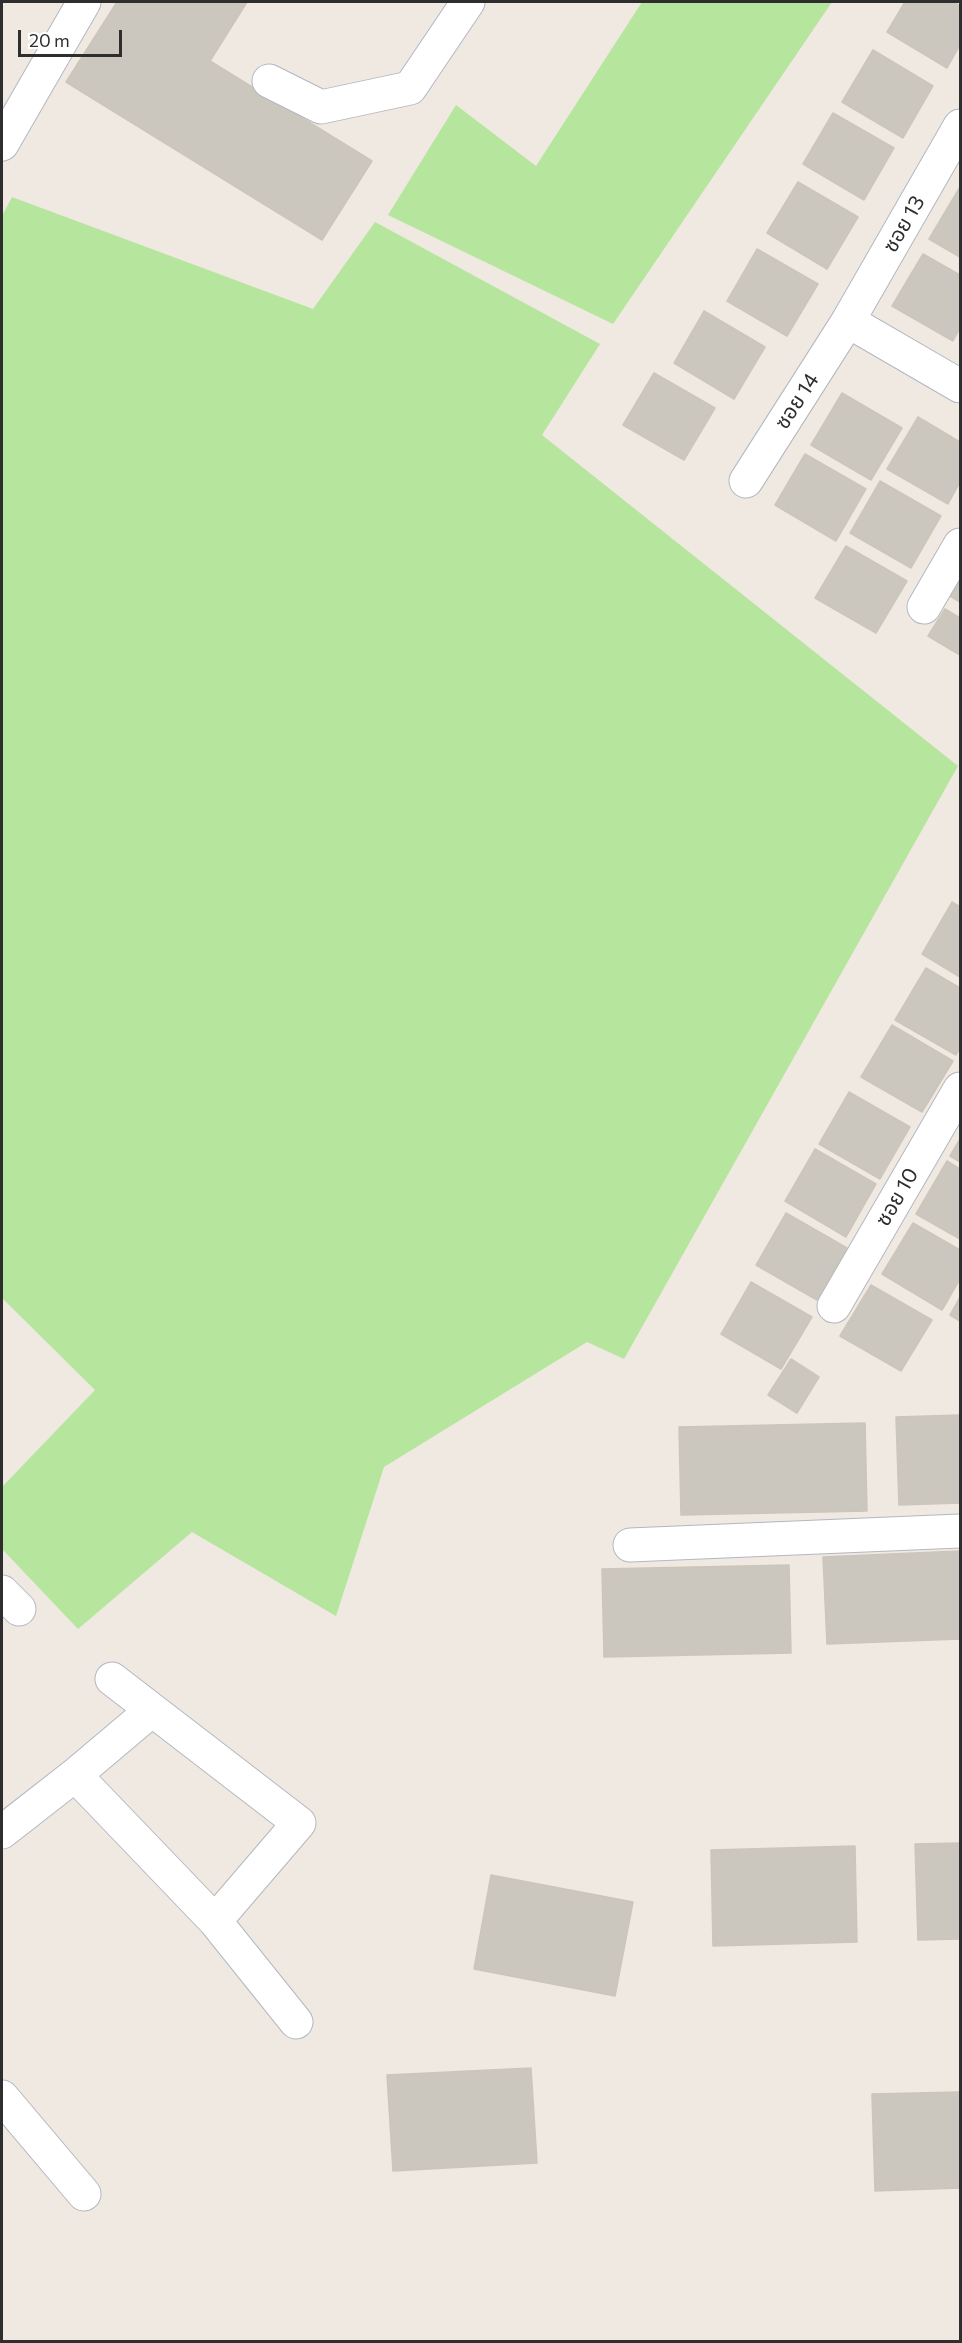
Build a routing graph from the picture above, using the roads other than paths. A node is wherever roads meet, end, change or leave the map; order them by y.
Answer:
1 (84, 2) edge
2 (468, 2) edge
3 (269, 81) dead end
4 (960, 126) edge
5 (2, 144) edge
6 (848, 321) junction
7 (960, 386) edge
8 (746, 481) dead end
9 (960, 545) edge
10 (924, 607) dead end
11 (960, 1089) edge
12 (834, 1306) dead end
13 (960, 1531) edge
14 (630, 1545) dead end
15 (112, 1679) dead end
16 (152, 1710) junction
17 (75, 1775) junction
18 (2, 1832) edge
19 (215, 1921) junction
20 (296, 2022) dead end
21 (2, 2097) edge
22 (84, 2194) dead end

1 - 5 street
2 - 3 street
4 - 6 street, ซอย 13
6 - 7 street
6 - 8 street, ซอย 14
9 - 10 street
11 - 12 street, ซอย 10
13 - 14 street
15 - 16 street
16 - 17 street
16 - 19 street
17 - 18 street
17 - 19 street
19 - 20 street
21 - 22 street

